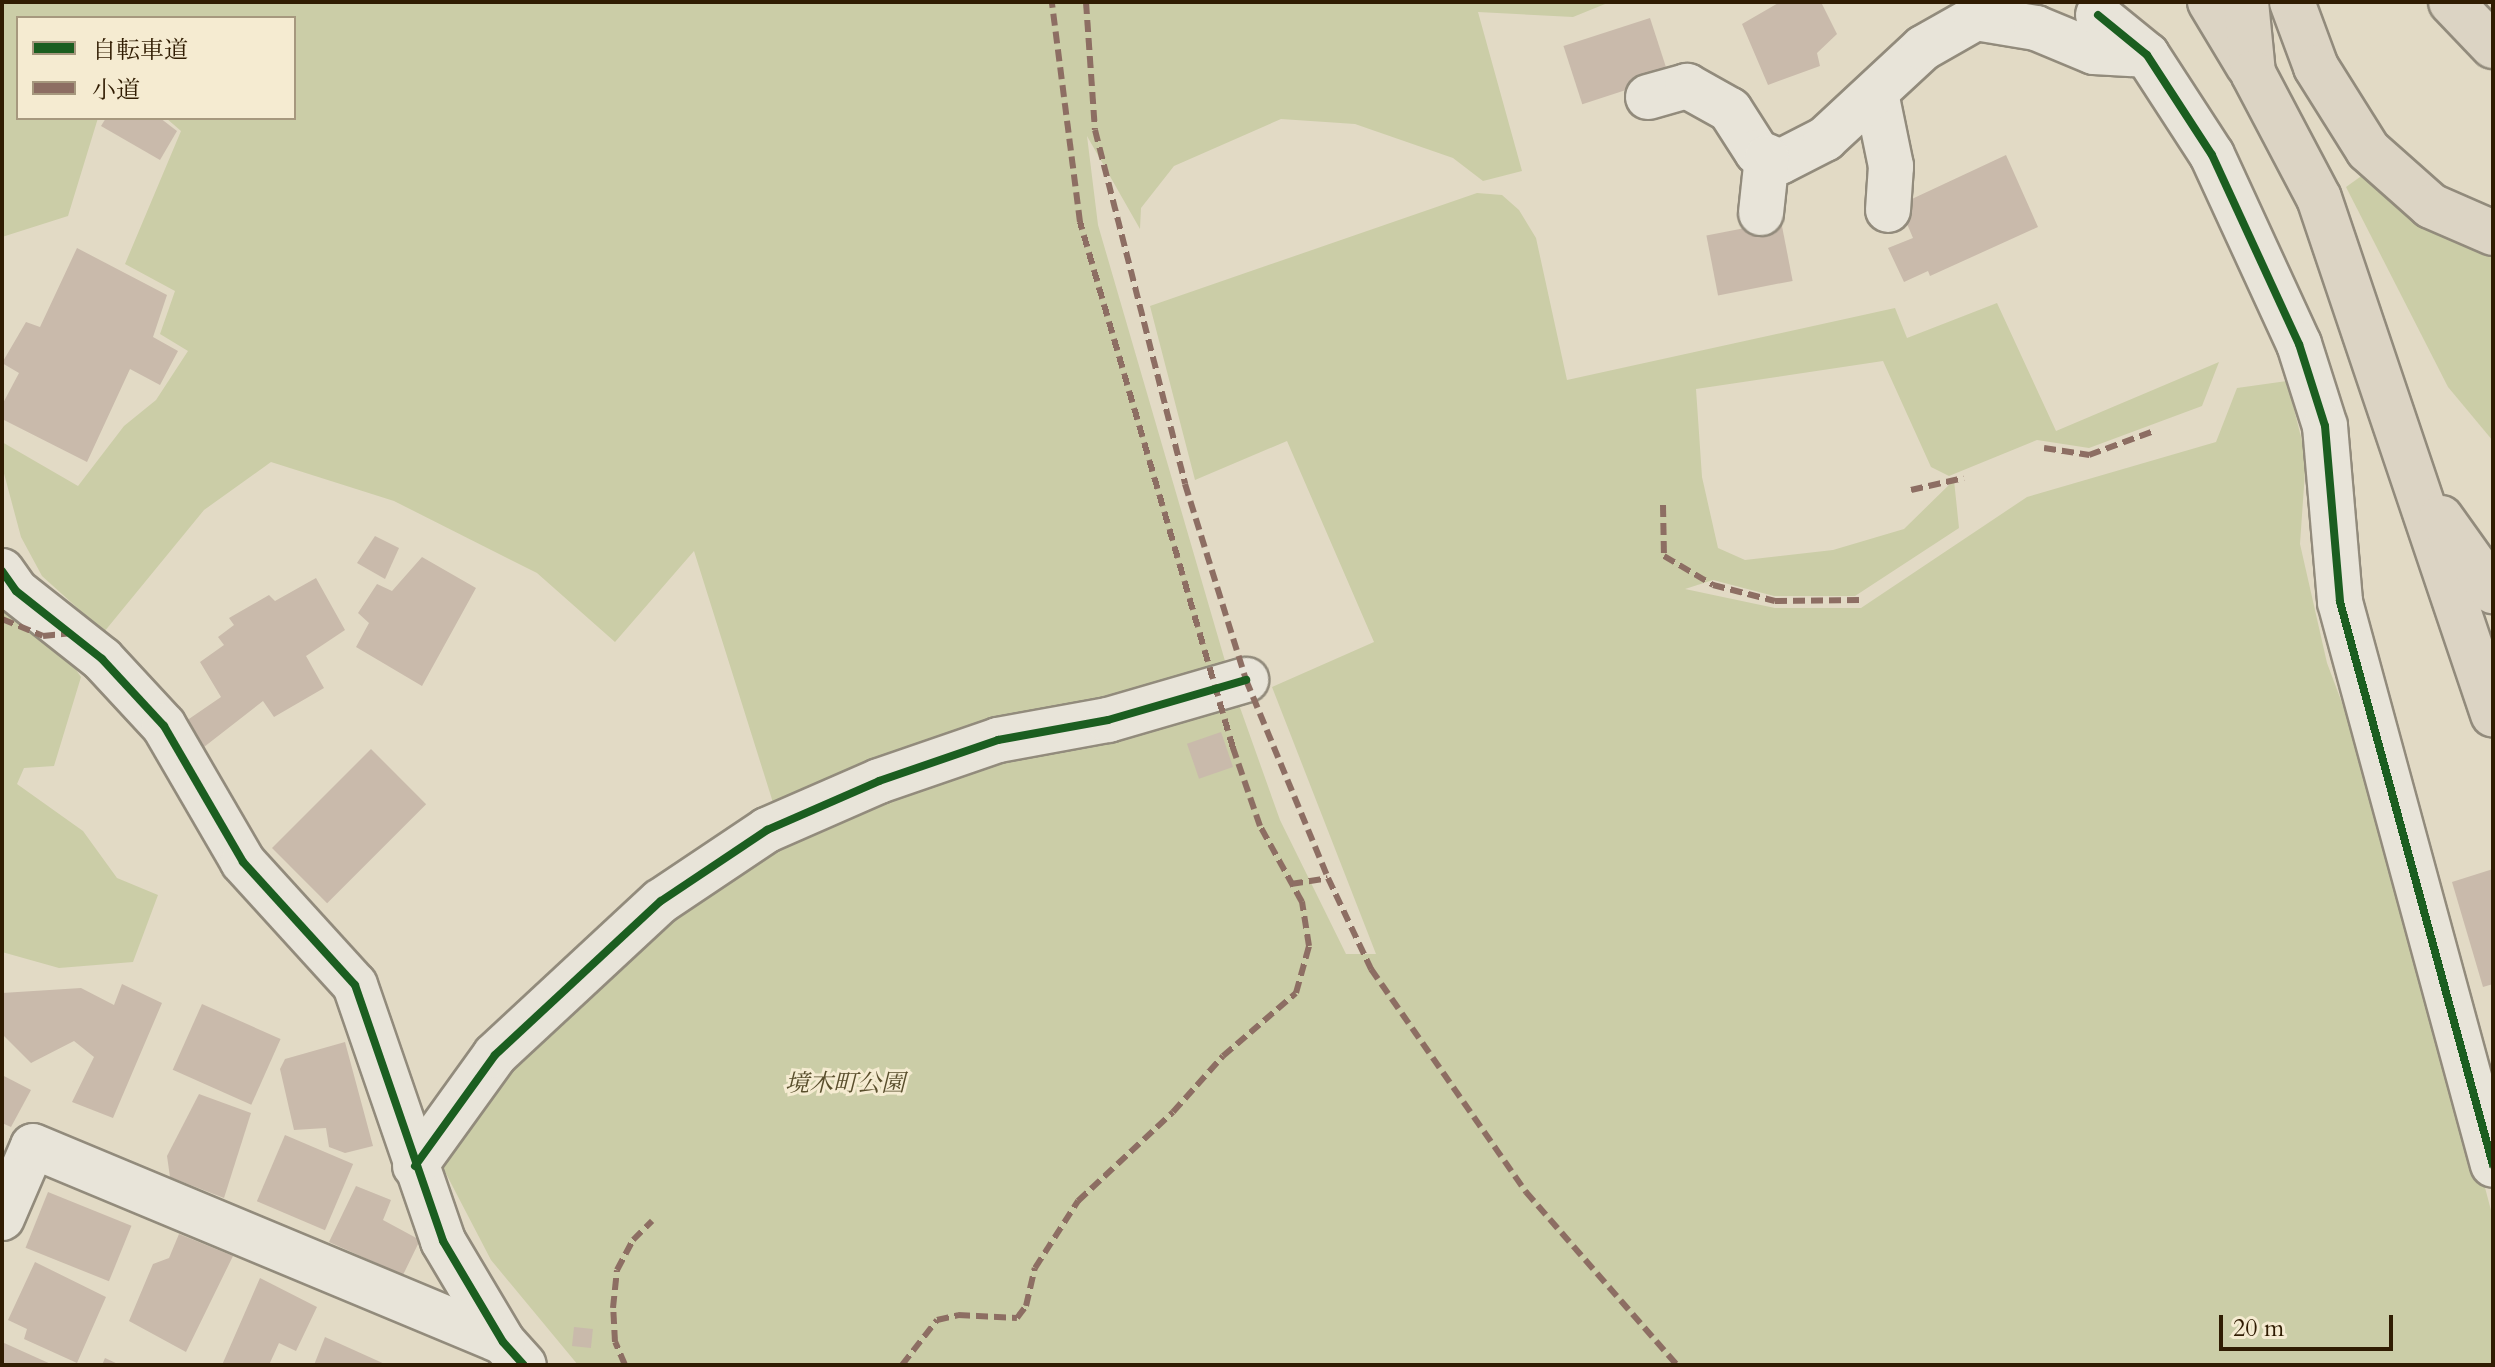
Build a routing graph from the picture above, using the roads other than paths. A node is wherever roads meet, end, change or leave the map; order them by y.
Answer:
1 (2210, 2) edge
2 (2246, 2) edge
3 (2292, 2) edge
4 (2451, 2) edge
5 (2098, 15) dead end
6 (2493, 46) edge
7 (2147, 55) junction
8 (2253, 73) junction
9 (1876, 93) junction
10 (1648, 97) dead end
11 (1767, 157) junction
12 (1888, 210) dead end
13 (1761, 213) dead end
14 (2493, 233) edge
15 (2414, 479) junction
16 (2, 571) edge
17 (2493, 591) edge
18 (1246, 680) dead end
19 (2493, 714) edge
20 (2493, 1165) edge
21 (415, 1166) junction
22 (2, 1218) edge
23 (514, 1353) edge

1 - 8 main road
2 - 8 main road
3 - 14 main road
4 - 6 main road
5 - 7 street
7 - 9 street
7 - 20 street
8 - 15 main road
9 - 11 street
9 - 12 street
10 - 11 street
11 - 13 street
15 - 17 main road
15 - 19 main road
16 - 21 street
18 - 21 street
21 - 23 street
22 - 23 street

